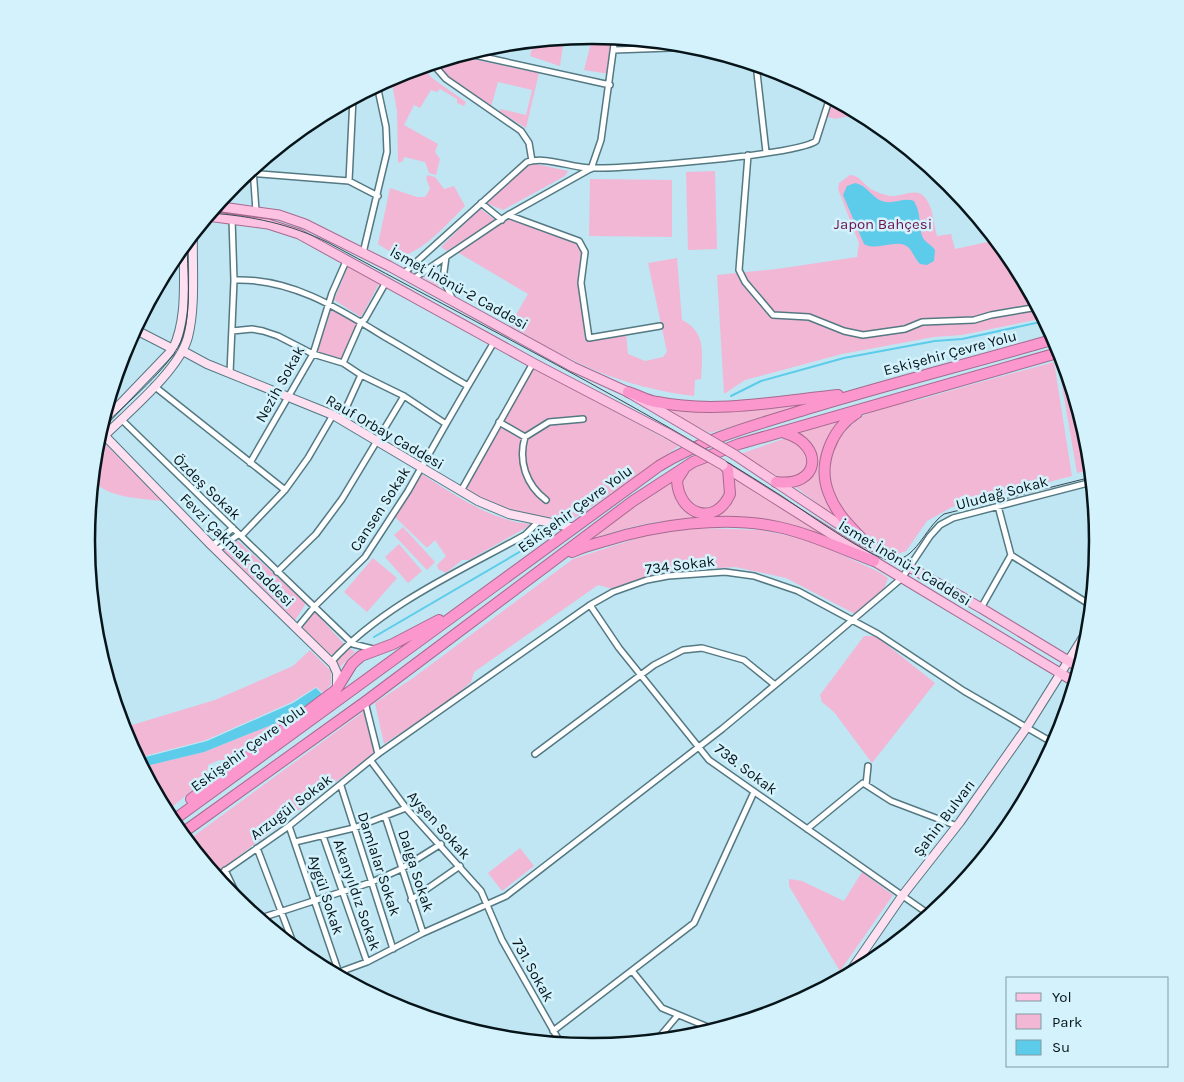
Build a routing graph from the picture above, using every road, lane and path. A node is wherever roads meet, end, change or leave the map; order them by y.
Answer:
1 (614, 45) edge
2 (659, 48) edge
3 (614, 50) junction
4 (481, 57) edge
5 (436, 69) edge
6 (757, 72) edge
7 (610, 85) junction
8 (379, 92) edge
9 (828, 103) edge
10 (353, 105) edge
11 (766, 152) junction
12 (748, 155) junction
13 (532, 161) junction
14 (590, 168) junction
15 (259, 172) edge
16 (252, 178) edge
17 (349, 181) junction
18 (378, 196) junction
19 (481, 203) junction
20 (223, 207) edge
21 (256, 211) junction
22 (508, 215) junction
23 (215, 217) edge
24 (232, 219) junction
25 (502, 220) junction
26 (192, 247) edge
27 (363, 253) junction
28 (446, 256) junction
29 (347, 259) junction
30 (180, 263) edge
31 (404, 274) junction
32 (412, 279) junction
33 (234, 280) junction
34 (386, 282) junction
35 (453, 300) junction
36 (330, 303) junction
37 (1031, 308) edge
38 (361, 322) junction
39 (660, 326) dead end
40 (232, 332) junction
41 (141, 333) edge
42 (1045, 337) edge
43 (1047, 341) edge
44 (494, 342) junction
45 (173, 349) junction
46 (183, 351) junction
47 (313, 354) junction
48 (1053, 355) edge
49 (343, 363) junction
50 (533, 363) junction
51 (958, 366) junction
52 (230, 373) junction
53 (360, 375) junction
54 (154, 386) junction
55 (468, 386) junction
56 (628, 392) junction
57 (862, 393) junction
58 (288, 396) junction
59 (404, 396) junction
60 (114, 405) edge
61 (866, 407) junction
62 (337, 417) junction
63 (121, 419) junction
64 (583, 419) dead end
65 (499, 422) junction
66 (446, 424) junction
67 (107, 432) edge
68 (667, 433) joint
69 (784, 433) junction
70 (106, 437) edge
71 (525, 437) junction
72 (376, 441) junction
73 (735, 455) joint
74 (250, 463) junction
75 (686, 467) junction
76 (725, 467) junction
77 (421, 468) junction
78 (776, 482) junction
79 (1086, 484) edge
80 (286, 490) junction
81 (461, 491) junction
82 (546, 500) dead end
83 (998, 506) junction
84 (539, 522) junction
85 (233, 528) junction
86 (575, 528) junction
87 (240, 535) junction
88 (864, 541) junction
89 (215, 548) junction
90 (1011, 555) junction
91 (874, 561) junction
92 (550, 565) junction
93 (910, 567) junction
94 (277, 572) junction
95 (902, 578) junction
96 (1085, 602) edge
97 (590, 605) junction
98 (315, 606) junction
99 (981, 608) junction
100 (459, 612) junction
101 (850, 620) junction
102 (297, 628) junction
103 (350, 641) junction
104 (1078, 646) edge
105 (383, 648) junction
106 (1069, 661) junction
107 (331, 662) junction
108 (1074, 664) edge
109 (1060, 674) junction
110 (640, 675) junction
111 (1069, 679) edge
112 (775, 685) junction
113 (336, 690) junction
114 (365, 702) junction
115 (1027, 727) junction
116 (1047, 739) edge
117 (699, 746) junction
118 (378, 754) junction
119 (535, 754) dead end
120 (370, 761) junction
121 (868, 766) dead end
122 (866, 785) junction
123 (341, 786) junction
124 (754, 792) junction
125 (406, 808) junction
126 (176, 812) edge
127 (179, 816) edge
128 (385, 816) junction
129 (289, 826) junction
130 (957, 826) junction
131 (354, 828) junction
132 (188, 829) edge
133 (807, 829) junction
134 (323, 836) junction
135 (295, 842) junction
136 (441, 844) junction
137 (258, 848) junction
138 (460, 866) junction
139 (401, 869) junction
140 (225, 870) junction
141 (221, 873) edge
142 (372, 882) junction
143 (231, 884) edge
144 (342, 892) junction
145 (902, 896) junction
146 (411, 900) junction
147 (313, 901) junction
148 (488, 906) junction
149 (282, 911) junction
150 (924, 911) edge
151 (265, 916) edge
152 (423, 933) junction
153 (291, 936) edge
154 (394, 949) junction
155 (857, 961) edge
156 (367, 962) junction
157 (335, 967) edge
158 (342, 971) edge
159 (633, 972) junction
160 (678, 1015) junction
161 (704, 1025) edge
162 (553, 1031) junction
163 (663, 1033) edge
164 (557, 1037) edge

1 - 3 street
2 - 3 street
3 - 7 street
4 - 7 street
5 - 13 street
6 - 11 street
7 - 14 street
8 - 18 street
9 - 11 street
10 - 17 street
11 - 12 street
12 - 14 street
12 - 37 street
13 - 14 street
13 - 19 street
14 - 22 street
15 - 17 street
16 - 21 street
17 - 18 street
18 - 27 street
19 - 25 street
19 - 31 street
20 - 21 main road, İsmet İnönü-2 Caddesi
21 - 27 main road, İsmet İnönü-2 Caddesi
22 - 25 street
22 - 39 street
23 - 24 main road, İsmet İnönü-2 Caddesi
24 - 29 main road, İsmet İnönü-2 Caddesi
24 - 33 street
25 - 28 street
26 - 46 street
27 - 31 main road, İsmet İnönü-2 Caddesi
28 - 32 street
28 - 35 street
29 - 34 main road, İsmet İnönü-2 Caddesi
29 - 36 street, Nezih Sokak
30 - 45 street
31 - 32 main road, İsmet İnönü-2 Caddesi
32 - 35 main road, İsmet İnönü-2 Caddesi
33 - 36 street
33 - 40 street
34 - 38 street
34 - 44 main road, İsmet İnönü-2 Caddesi
35 - 56 main road, İsmet İnönü-2 Caddesi
36 - 38 street
36 - 47 street, Nezih Sokak
38 - 49 street
38 - 55 street
40 - 47 street
40 - 52 street
41 - 45 street
42 - 51 highway
43 - 51 highway, Eskişehir Çevre Yolu
44 - 50 main road, İsmet İnönü-2 Caddesi
44 - 55 street, Cansen Sokak
45 - 60 street
46 - 52 street, Rauf Orbay Caddesi
46 - 54 street
47 - 49 street
47 - 58 street, Nezih Sokak
48 - 61 highway, Eskişehir Çevre Yolu
49 - 53 street
50 - 65 street
50 - 68 main road, İsmet İnönü-2 Caddesi
51 - 57 highway, Eskişehir Çevre Yolu
52 - 58 street, Rauf Orbay Caddesi
53 - 59 street
53 - 62 street, Özdeş Sokak
54 - 63 street
54 - 74 street
55 - 66 street, Cansen Sokak
56 - 57 highway
56 - 73 main road, İsmet İnönü-2 Caddesi, bridge
57 - 86 highway, Eskişehir Çevre Yolu
58 - 62 street, Rauf Orbay Caddesi
58 - 74 street, Nezih Sokak
59 - 66 street
59 - 72 street
61 - 69 highway, Eskişehir Çevre Yolu
61 - 88 highway
62 - 72 street, Rauf Orbay Caddesi
62 - 80 street, Özdeş Sokak
63 - 67 street
63 - 85 street, Özdeş Sokak
64 - 71 street
65 - 71 street
65 - 81 street
66 - 77 street, Cansen Sokak
68 - 76 main road, İsmet İnönü-1 Caddesi, bridge
69 - 75 highway, Eskişehir Çevre Yolu
69 - 78 highway
70 - 89 street, Fevzi Çakmak Caddesi
71 - 82 street
72 - 77 street, Rauf Orbay Caddesi
72 - 94 street
73 - 78 main road, İsmet İnönü-1 Caddesi
74 - 80 street
75 - 76 highway
75 - 92 highway, Eskişehir Çevre Yolu
76 - 91 main road, İsmet İnönü-1 Caddesi
77 - 81 street, Rauf Orbay Caddesi
77 - 98 street, Cansen Sokak
78 - 88 main road, İsmet İnönü-1 Caddesi
79 - 83 street, Uludağ Sokak
80 - 87 street, Özdeş Sokak
81 - 84 street, Rauf Orbay Caddesi
83 - 90 street
83 - 93 street, Uludağ Sokak
84 - 86 street, Rauf Orbay Caddesi
84 - 103 street
85 - 87 street, Özdeş Sokak
85 - 89 street
86 - 100 highway, Eskişehir Çevre Yolu
87 - 89 street
87 - 94 street
88 - 93 main road, İsmet İnönü-1 Caddesi
89 - 102 street, Fevzi Çakmak Caddesi
90 - 96 street
90 - 99 street
91 - 92 highway
91 - 95 main road, İsmet İnönü-1 Caddesi
92 - 114 highway, Eskişehir Çevre Yolu
93 - 95 street, Uludağ Sokak
93 - 99 main road, İsmet İnönü-1 Caddesi
94 - 98 street
95 - 101 street, Uludağ Sokak
95 - 109 main road, İsmet İnönü-1 Caddesi
97 - 101 street, 734 Sokak
97 - 110 street, 738. Sokak
97 - 118 street, 734 Sokak
98 - 102 street, Cansen Sokak
98 - 103 street
99 - 106 main road, İsmet İnönü-1 Caddesi
100 - 105 highway
100 - 127 highway, Eskişehir Çevre Yolu
101 - 112 street, Uludağ Sokak
101 - 115 street, 734 Sokak
102 - 107 street, Fevzi Çakmak Caddesi
103 - 105 street
103 - 107 street
104 - 106 street, Şahin Bulvarı
105 - 113 highway
106 - 108 main road, İsmet İnönü-1 Caddesi
106 - 109 street, Şahin Bulvarı
107 - 113 street
109 - 111 main road, İsmet İnönü-1 Caddesi
109 - 115 street, Şahin Bulvarı
110 - 112 street
110 - 117 street, 738. Sokak
110 - 119 street
112 - 117 street, Uludağ Sokak
113 - 126 highway
114 - 118 street
114 - 132 highway, Eskişehir Çevre Yolu
115 - 116 street, 734 Sokak
115 - 130 street, Şahin Bulvarı
117 - 124 street, 738. Sokak
117 - 148 street, Uludağ Sokak
118 - 120 street, Arzugül Sokak
120 - 123 street, Arzugül Sokak
120 - 125 street, Ayşen Sokak
121 - 122 street
122 - 130 street
122 - 133 street
123 - 129 street, Arzugül Sokak
123 - 131 street, Damlalar Sokak
124 - 133 street, 738. Sokak
124 - 159 street
125 - 128 street
125 - 136 street, Ayşen Sokak
128 - 131 street
128 - 139 street, Dalga Sokak
129 - 135 street, Aygül Sokak
129 - 137 street, Arzugül Sokak
130 - 145 street, Şahin Bulvarı
131 - 134 street
131 - 142 street, Damlalar Sokak
133 - 145 street, 738. Sokak
134 - 135 street
134 - 144 street, Akanyıldız Sokak
135 - 147 street, Aygül Sokak
136 - 138 street, Ayşen Sokak
136 - 139 street
137 - 140 street, Arzugül Sokak
137 - 149 street
138 - 146 street
138 - 148 street, Ayşen Sokak
139 - 142 street
139 - 146 street, Dalga Sokak
140 - 141 street, Arzugül Sokak
140 - 143 street
142 - 144 street
142 - 154 street, Damlalar Sokak
144 - 147 street
144 - 156 street, Akanyıldız Sokak
145 - 150 street, 738. Sokak
145 - 155 street, Şahin Bulvarı
146 - 152 street, Dalga Sokak
147 - 149 street
147 - 157 street, Aygül Sokak
148 - 152 street, Uludağ Sokak
148 - 162 street, 731. Sokak
149 - 151 street
149 - 153 street
152 - 154 street, Uludağ Sokak
154 - 156 street, Uludağ Sokak
156 - 158 street, Uludağ Sokak
159 - 160 street
159 - 162 street
160 - 161 street
160 - 163 street
162 - 164 street, 731. Sokak

